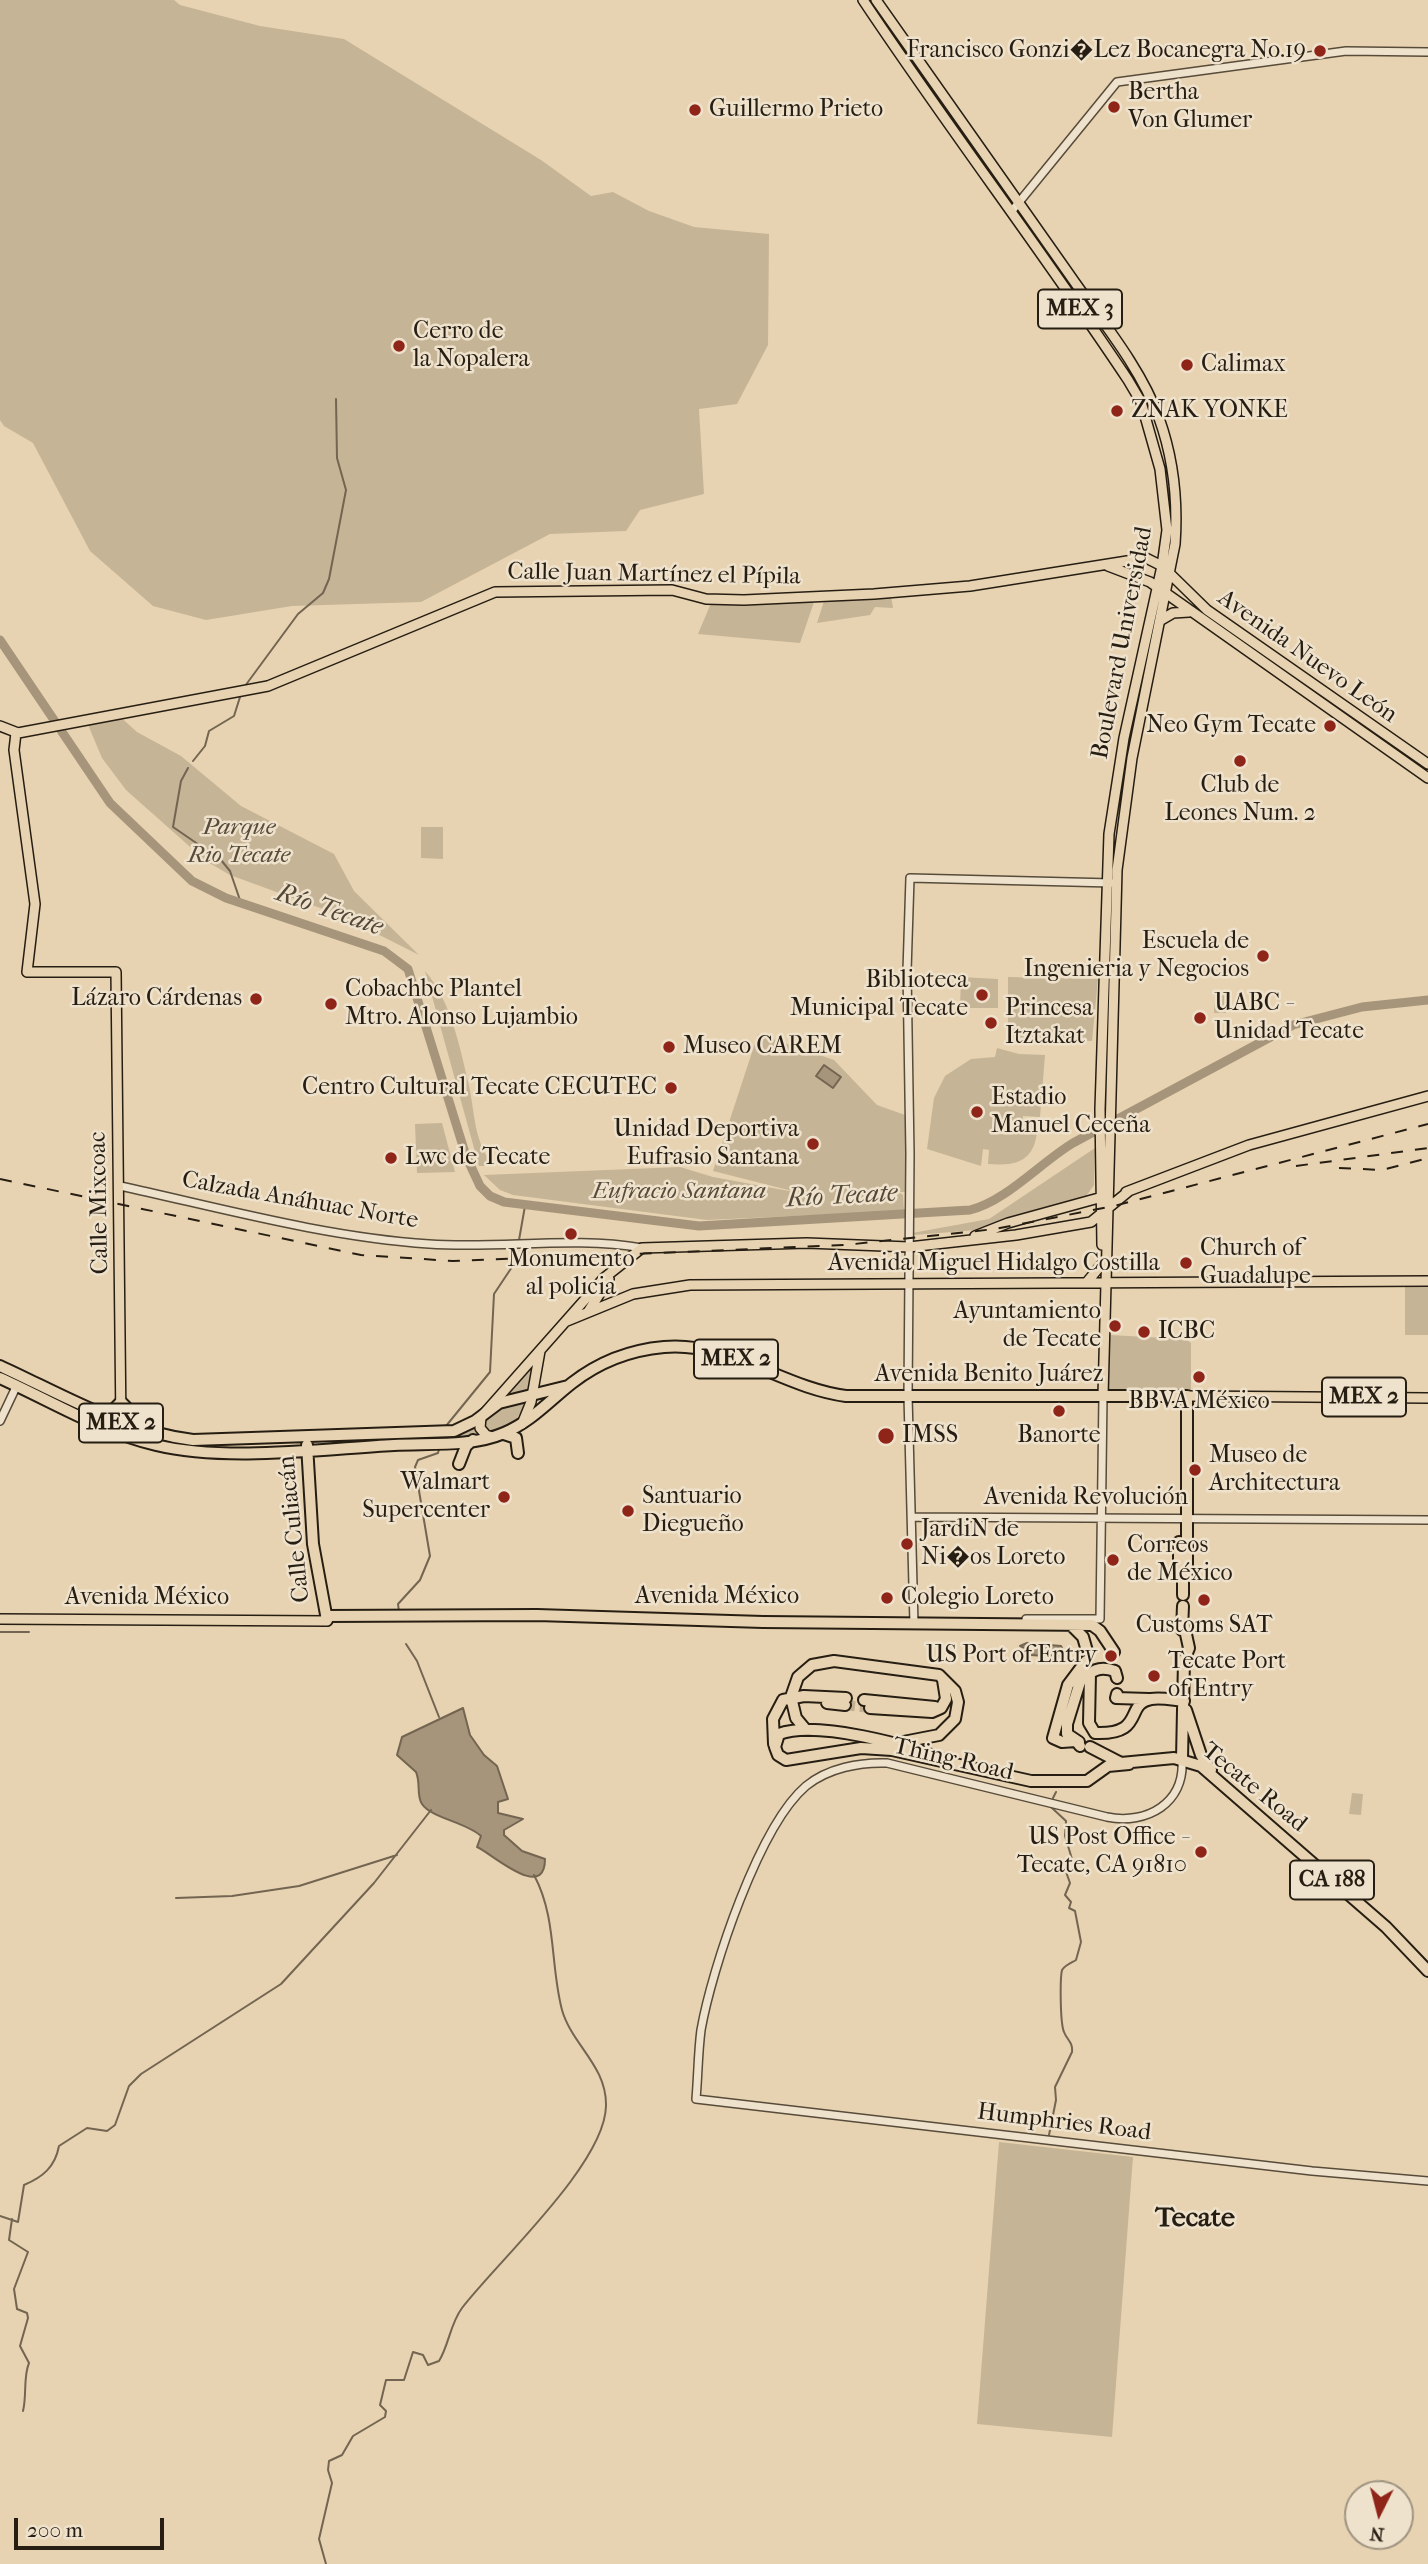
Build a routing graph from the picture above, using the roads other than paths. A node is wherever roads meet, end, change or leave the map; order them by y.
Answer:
1 (863, 0) edge
2 (876, 0) edge
3 (1428, 52) edge
4 (1021, 202) junction
5 (1011, 212) junction
6 (1165, 546) junction
7 (1146, 558) junction
8 (1103, 565) junction
9 (1163, 566) junction
10 (1170, 574) junction
11 (1157, 588) junction
12 (1167, 594) junction
13 (1189, 612) junction
14 (1161, 620) junction
15 (0, 726) edge
16 (16, 733) junction
17 (1124, 738) junction
18 (1132, 758) junction
19 (1428, 764) edge
20 (1428, 778) edge
21 (1106, 883) junction
22 (1116, 883) junction
23 (1428, 1096) edge
24 (120, 1186) junction
25 (1129, 1191) junction
26 (1105, 1196) junction
27 (1105, 1212) junction
28 (1088, 1222) junction
29 (1102, 1236) junction
30 (964, 1240) junction
31 (908, 1247) junction
32 (642, 1248) junction
33 (1102, 1264) junction
34 (617, 1266) junction
35 (1105, 1281) junction
36 (1428, 1281) edge
37 (1087, 1282) junction
38 (908, 1284) junction
39 (588, 1312) junction
40 (567, 1321) junction
41 (540, 1352) junction
42 (0, 1366) edge
43 (0, 1378) edge
44 (17, 1385) junction
45 (568, 1386) junction
46 (532, 1393) junction
47 (908, 1396) junction
48 (1103, 1396) junction
49 (1184, 1396) junction
50 (1428, 1398) edge
51 (121, 1402) junction
52 (99, 1413) junction
53 (481, 1417) junction
54 (0, 1420) edge
55 (521, 1425) junction
56 (120, 1428) junction
57 (153, 1433) junction
58 (497, 1436) junction
59 (473, 1440) junction
60 (307, 1444) junction
61 (519, 1453) dead end
62 (459, 1464) dead end
63 (912, 1517) junction
64 (1102, 1518) junction
65 (1183, 1518) junction
66 (1428, 1520) edge
67 (0, 1616) edge
68 (329, 1618) junction
69 (914, 1621) junction
70 (1096, 1622) junction
71 (1071, 1625) junction
72 (1111, 1659) junction
73 (939, 1675) junction
74 (1117, 1678) dead end
75 (1117, 1694) dead end
76 (791, 1697) junction
77 (1151, 1699) junction
78 (846, 1701) tunnel mouth
79 (1184, 1701) junction
80 (867, 1704) tunnel mouth
81 (806, 1730) junction
82 (1095, 1733) junction
83 (899, 1743) junction
84 (1081, 1743) junction
85 (775, 1747) junction
86 (1182, 1759) junction
87 (946, 1761) junction
88 (1129, 1764) junction
89 (1093, 1778) junction
90 (1220, 1784) junction
91 (1428, 1971) edge
92 (696, 2099) joint
93 (1428, 2181) edge

1 - 5 main road, Boulevard Universidad / MEX 3
2 - 4 main road, Boulevard Universidad / MEX 3
3 - 4 street
4 - 5 street
4 - 10 main road, Boulevard Universidad / MEX 3
5 - 6 main road, Boulevard Universidad / MEX 3
6 - 7 main road
6 - 9 main road, Boulevard Universidad / MEX 3
7 - 8 main road, Calle Juan Martínez el Pípila
7 - 9 main road
8 - 11 main road, Calle Juan Martínez el Pípila
8 - 16 main road, Calle Juan Martínez el Pípila
9 - 10 main road
9 - 11 main road, Boulevard Universidad / MEX 3
10 - 12 main road, Boulevard Universidad / MEX 3
10 - 19 main road, Avenida Nuevo León
11 - 12 main road, Calle Juan Martínez el Pípila
11 - 17 main road, Boulevard Universidad / MEX 3
12 - 13 main road, Avenida Nuevo León
12 - 14 main road, Boulevard Universidad / MEX 3
13 - 14 main road
13 - 20 main road, Avenida Nuevo León
14 - 18 main road, Boulevard Universidad / MEX 3
15 - 16 main road
16 - 24 main road, Calle Mixcoac
17 - 18 main road
17 - 21 main road, Boulevard Universidad / MEX 3
18 - 22 main road, Boulevard Universidad / MEX 3
21 - 22 street
21 - 26 main road, Boulevard Universidad / MEX 3
21 - 31 street
22 - 26 main road, Boulevard Universidad / MEX 3
23 - 25 main road
24 - 32 street, Calzada Anáhuac Norte
24 - 51 main road, Calle Mixcoac
25 - 26 main road
25 - 27 main road
26 - 27 main road, Boulevard Universidad / MEX 3
26 - 30 main road
27 - 28 main road
27 - 29 main road, MEX 3
27 - 35 main road, MEX 3
28 - 29 main road
28 - 30 main road
29 - 33 main road, MEX 3
30 - 31 main road
31 - 32 main road
31 - 38 street
32 - 34 main road
33 - 35 main road, MEX 3
33 - 37 main road
34 - 39 main road
34 - 40 main road
35 - 36 main road, Avenida Miguel Hidalgo Costilla
35 - 37 main road, Avenida Miguel Hidalgo Costilla
35 - 48 main road, MEX 3
37 - 38 main road, Avenida Miguel Hidalgo Costilla
38 - 39 main road, Avenida Miguel Hidalgo Costilla
38 - 47 street
39 - 40 main road, Avenida Miguel Hidalgo Costilla
40 - 41 main road
41 - 46 main road
41 - 53 main road
42 - 52 highway, MEX 2
43 - 44 highway, MEX 2
44 - 54 street
44 - 56 highway, MEX 2
45 - 46 highway, MEX 2
45 - 47 highway, Avenida Benito Juárez / MEX 2
45 - 55 highway, MEX 2
46 - 53 highway, MEX 2
46 - 55 main road
47 - 48 highway, Avenida Benito Juárez / MEX 2
47 - 63 street
48 - 49 highway, Avenida Benito Juárez / MEX 2
48 - 64 street
49 - 50 main road, Avenida Benito Juárez / MEX 2
49 - 65 highway, Tecate Road
51 - 52 highway
51 - 56 main road, Calle Mixcoac
51 - 57 highway
52 - 56 highway, MEX 2
53 - 58 main road
53 - 60 highway, MEX 2
55 - 58 highway, MEX 2
56 - 57 highway, MEX 2
56 - 60 highway, MEX 2
57 - 60 highway, MEX 2
58 - 59 highway, MEX 2
58 - 61 highway
59 - 60 highway, MEX 2
59 - 62 highway
60 - 68 highway, Calle Culiacán
63 - 64 street, Avenida Revolución
63 - 69 street
64 - 65 street, Avenida Revolución
64 - 70 street
65 - 66 street, Avenida Revolución
65 - 79 highway, Tecate Road / CA 188
67 - 68 main road, Avenida México
68 - 69 highway, Avenida México
69 - 70 street
69 - 71 highway, Avenida México
70 - 71 highway, Avenida México
70 - 72 highway
71 - 84 highway
72 - 74 highway
72 - 82 highway
73 - 76 highway
73 - 80 highway
73 - 83 highway
75 - 77 highway
76 - 78 highway
76 - 81 highway
76 - 85 highway
77 - 79 highway
77 - 82 highway
79 - 86 highway, Tecate Road / CA 188
79 - 90 highway, CA 188
81 - 83 highway
81 - 85 highway
82 - 84 highway
83 - 87 highway
84 - 88 highway
84 - 89 highway
85 - 87 highway
86 - 88 highway
86 - 90 highway, Tecate Road / CA 188
86 - 92 street, Thing Road
87 - 89 highway
88 - 89 highway
90 - 91 highway, Tecate Road / CA 188
92 - 93 street, Humphries Road

